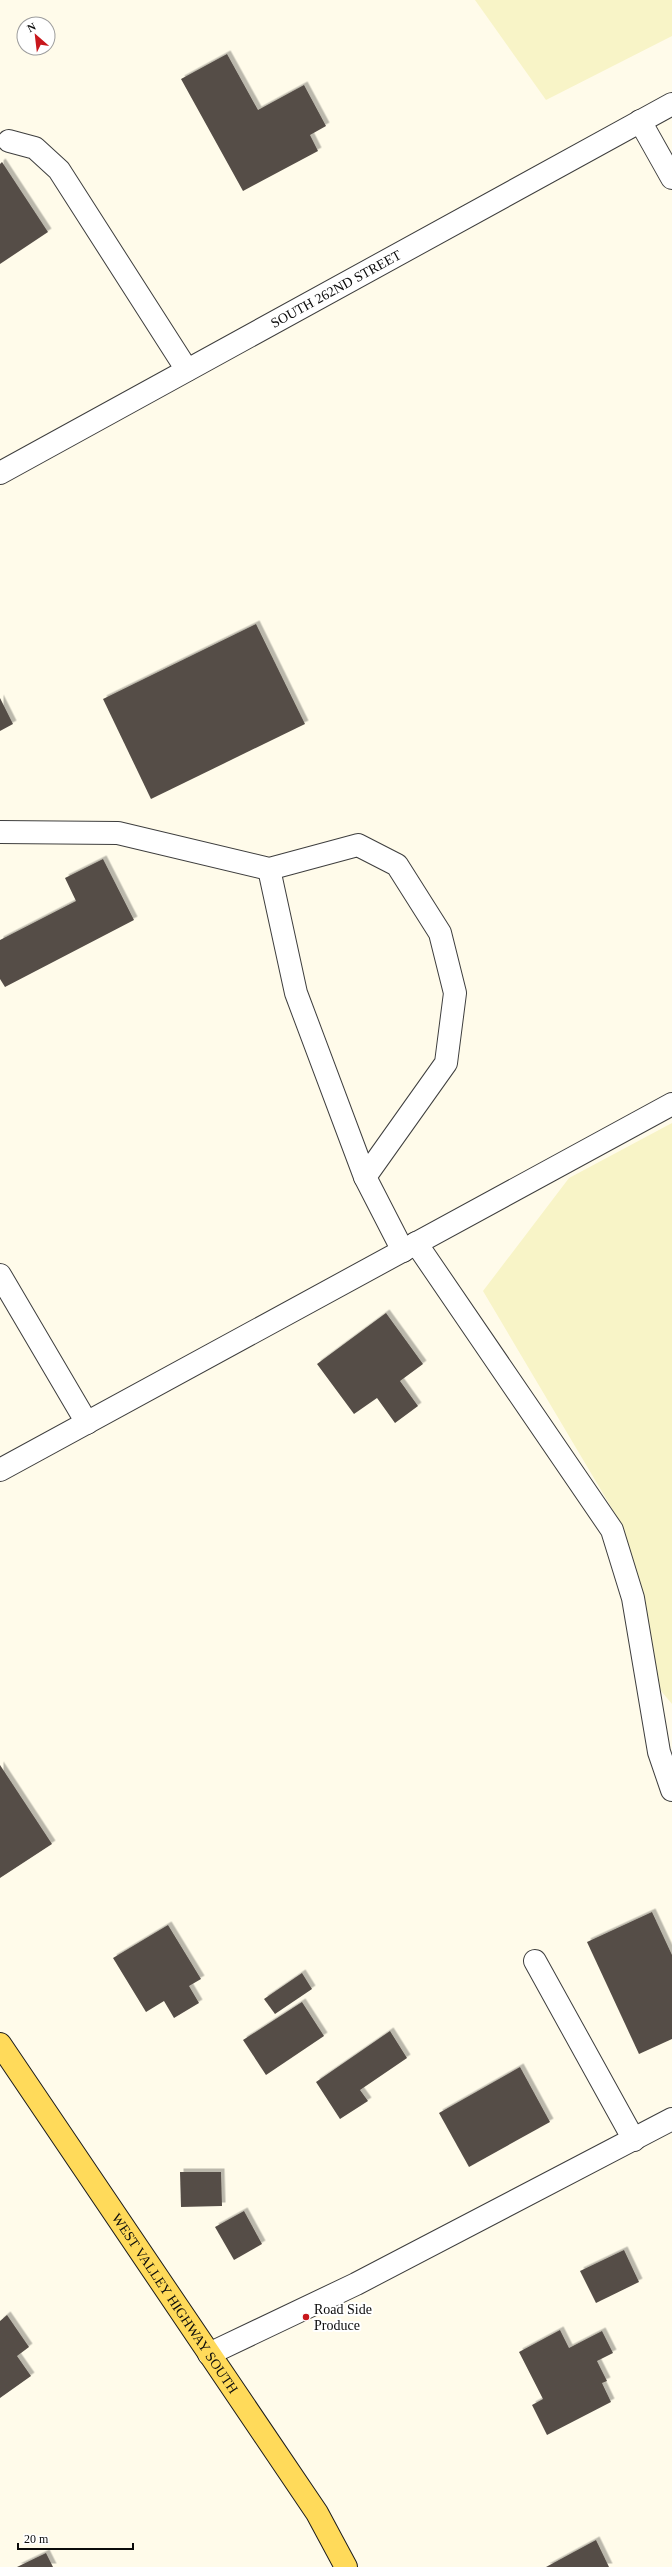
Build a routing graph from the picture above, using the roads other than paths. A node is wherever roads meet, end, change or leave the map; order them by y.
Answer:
1 (672, 104) edge
2 (640, 121) junction
3 (9, 142) dead end
4 (672, 178) edge
5 (187, 370) junction
6 (0, 473) edge
7 (0, 832) edge
8 (269, 870) junction
9 (672, 1104) edge
10 (365, 1177) junction
11 (410, 1247) junction
12 (0, 1275) edge
13 (87, 1423) junction
14 (0, 1470) edge
15 (672, 1790) edge
16 (535, 1961) dead end
17 (0, 2044) edge
18 (672, 2119) edge
19 (634, 2140) junction
20 (209, 2354) junction
21 (346, 2567) edge

1 - 2 street, SOUTH 262ND STREET
2 - 4 street
2 - 5 street, SOUTH 262ND STREET
3 - 5 street
5 - 6 street, SOUTH 262ND STREET
7 - 8 street
8 - 10 street
8 - 10 street
9 - 11 street
10 - 11 street
11 - 13 street
11 - 15 street
12 - 13 street
13 - 14 street
16 - 19 street
17 - 20 main road, WEST VALLEY HIGHWAY SOUTH
18 - 19 street
19 - 20 street
20 - 21 main road, WEST VALLEY HIGHWAY SOUTH

